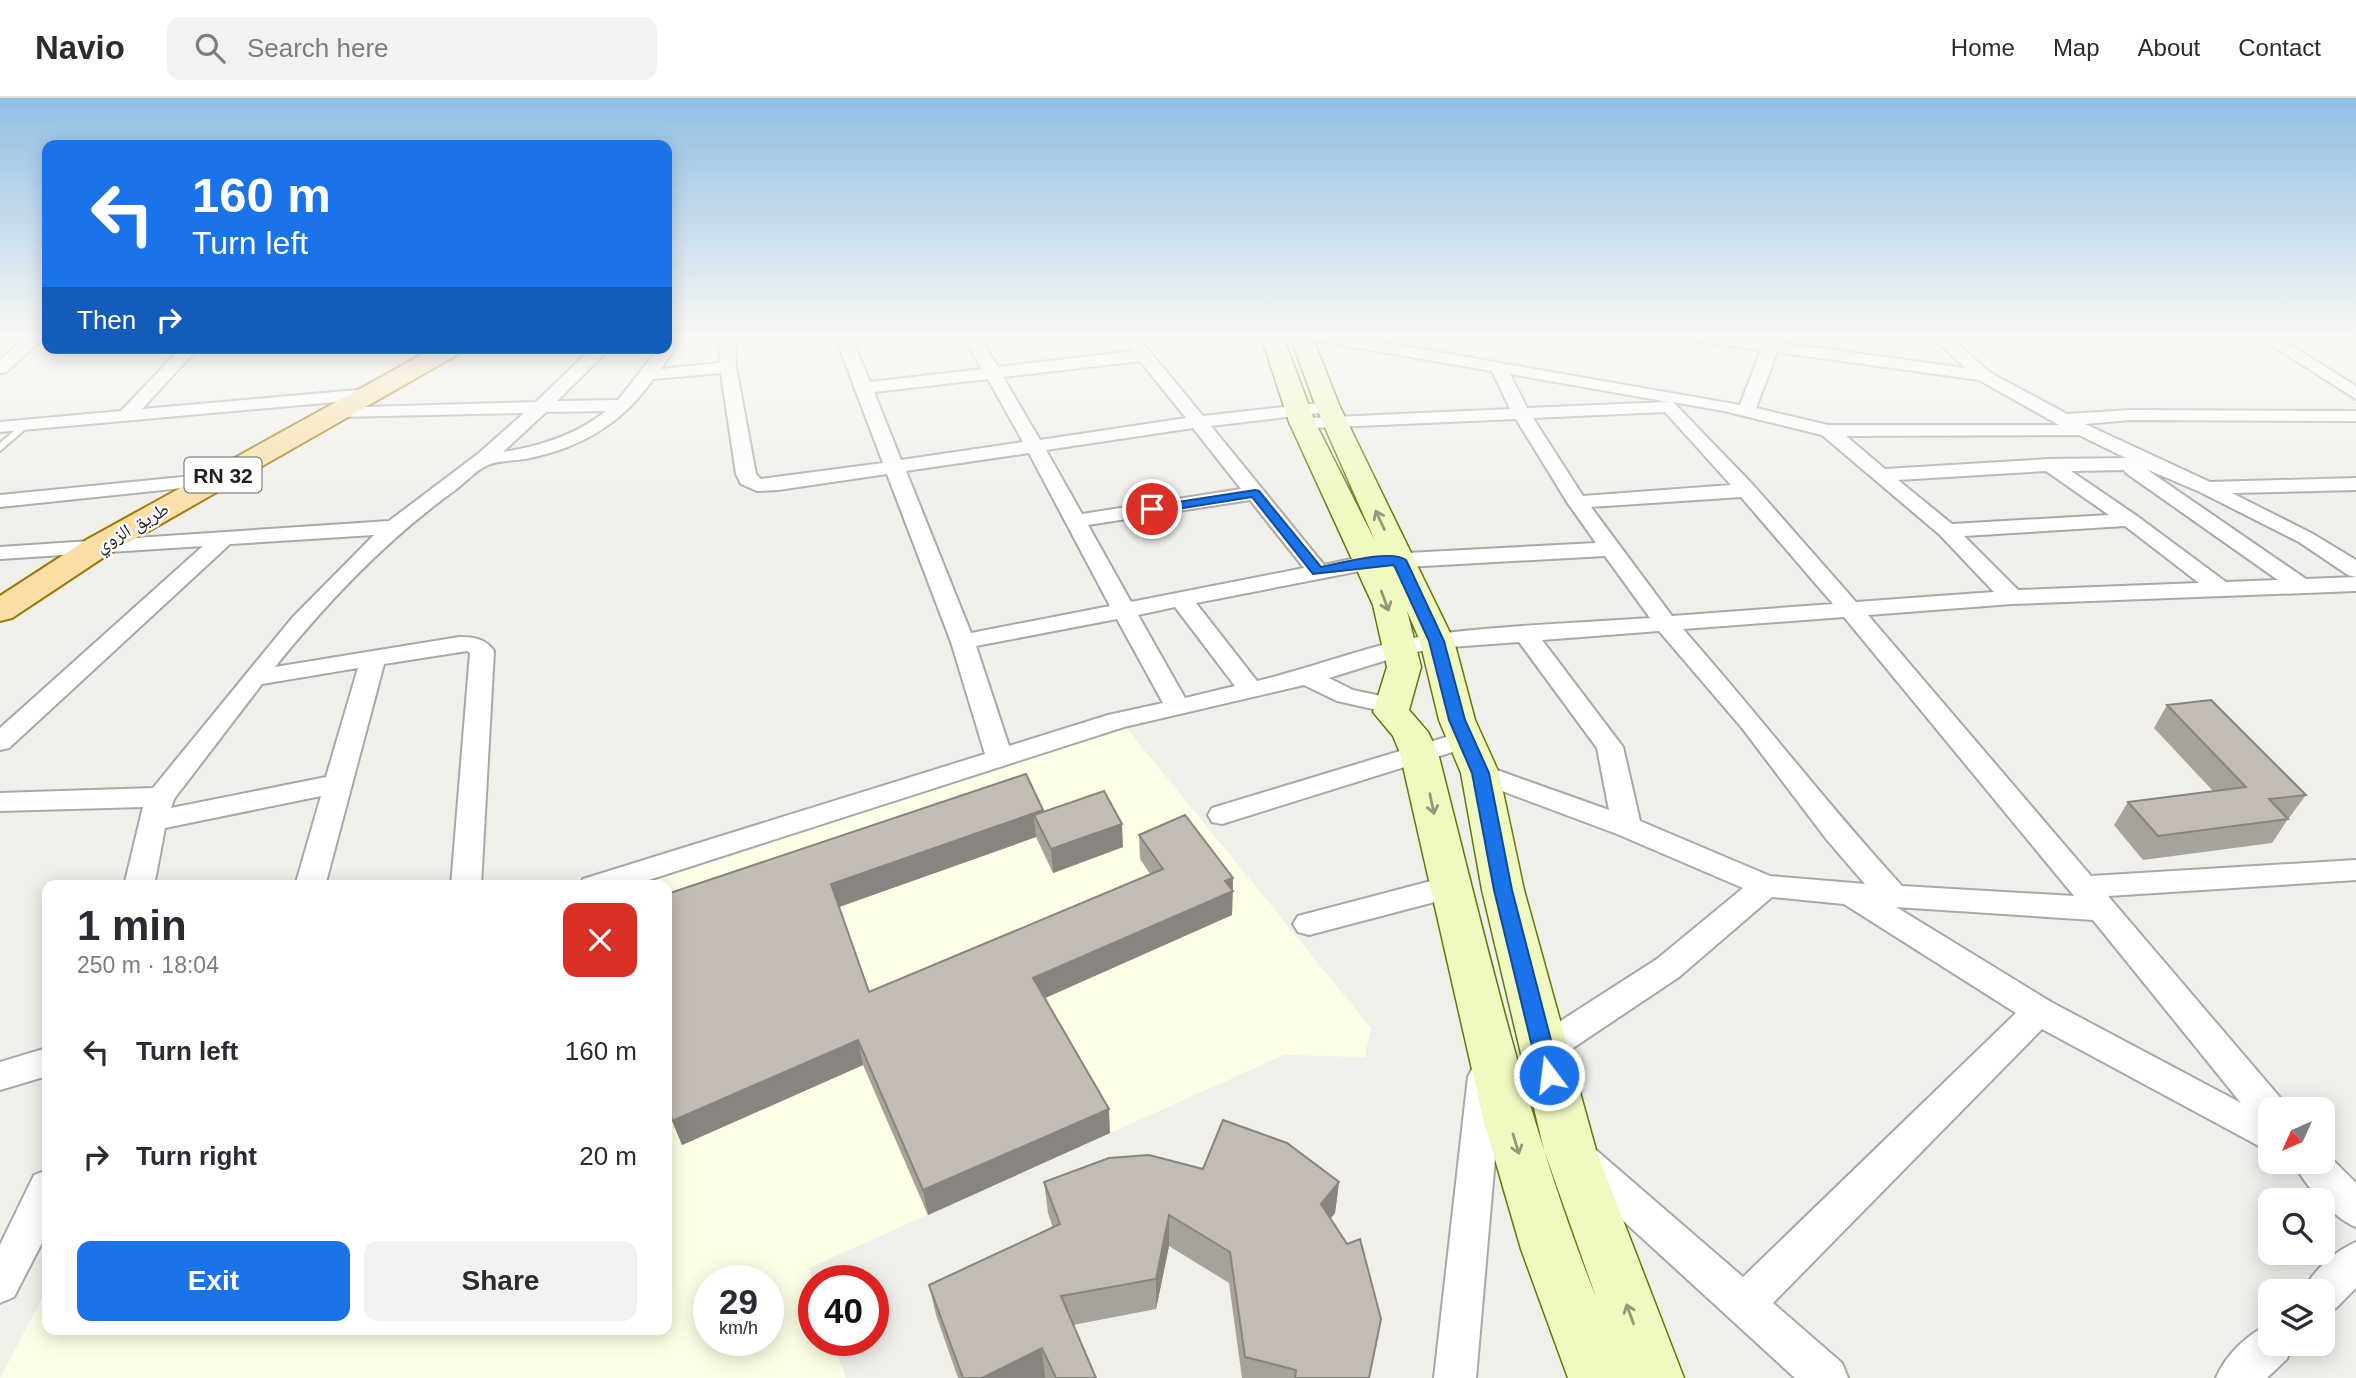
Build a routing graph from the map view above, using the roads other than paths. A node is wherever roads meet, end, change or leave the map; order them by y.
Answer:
1 (145, 396) edge
2 (348, 396) edge
3 (364, 396) edge
4 (553, 396) edge
5 (630, 396) edge
6 (733, 396) edge
7 (867, 396) edge
8 (1007, 396) edge
9 (1177, 396) edge
10 (1294, 396) edge
11 (1324, 396) edge
12 (1512, 396) edge
13 (1665, 396) edge
14 (1752, 396) edge
15 (2019, 396) edge
16 (623, 405) junction
17 (1724, 406) junction
18 (329, 407) junction
19 (542, 407) junction
20 (1670, 407) junction
21 (1746, 412) junction
22 (1331, 414) junction
23 (1522, 415) junction
24 (2356, 415) edge
25 (126, 416) junction
26 (1301, 416) junction
27 (2063, 420) junction
28 (1198, 422) junction
29 (26, 425) junction
30 (0, 427) edge
31 (2080, 430) junction
32 (1828, 431) junction
33 (1037, 447) junction
34 (0, 448) edge
35 (484, 459) junction
36 (2126, 464) junction
37 (2151, 464) junction
38 (2050, 465) junction
39 (897, 468) junction
40 (1883, 475) junction
41 (213, 480) junction
42 (182, 483) junction
43 (2356, 484) edge
44 (2207, 488) junction
45 (1747, 490) junction
46 (1255, 493) junction
47 (0, 501) edge
48 (1577, 502) junction
49 (2130, 520) junction
50 (1075, 521) junction
51 (393, 527) junction
52 (1947, 531) junction
53 (223, 539) junction
54 (99, 546) junction
55 (65, 547) junction
56 (1611, 549) junction
57 (0, 553) edge
58 (1399, 560) junction
59 (1370, 562) junction
60 (2356, 570) edge
61 (1318, 572) junction
62 (2356, 584) edge
63 (2301, 586) junction
64 (2221, 589) junction
65 (0, 593) edge
66 (2011, 597) junction
67 (1181, 599) junction
68 (1851, 610) junction
69 (0, 611) edge
70 (1124, 612) junction
71 (1666, 624) junction
72 (1524, 633) junction
73 (1437, 641) junction
74 (963, 642) junction
75 (1401, 648) junction
76 (373, 658) junction
77 (1307, 677) junction
78 (254, 678) junction
79 (1251, 690) junction
80 (1391, 705) junction
81 (1177, 706) junction
82 (0, 743) edge
83 (1419, 753) junction
84 (999, 756) junction
85 (1473, 756) junction
86 (338, 784) junction
87 (0, 802) edge
88 (157, 809) junction
89 (1222, 816) dead end
90 (1627, 827) junction
91 (2356, 870) edge
92 (140, 880) edge
93 (306, 880) edge
94 (466, 880) edge
95 (613, 880) edge
96 (1766, 886) junction
97 (1450, 887) junction
98 (1851, 894) junction
99 (1893, 895) junction
100 (2092, 898) junction
101 (1309, 924) dead end
102 (2039, 1011) junction
103 (1489, 1037) junction
104 (1543, 1050) junction
105 (42, 1063) edge
106 (0, 1076) edge
107 (2258, 1098) edge
108 (2258, 1130) edge
109 (1570, 1150) junction
110 (2323, 1174) edge
111 (42, 1199) edge
112 (2356, 1210) edge
113 (2356, 1261) edge
114 (2335, 1281) edge
115 (0, 1284) edge
116 (1743, 1304) junction
117 (2260, 1356) edge
118 (1455, 1378) edge
119 (1598, 1378) edge
120 (1654, 1378) edge
121 (1828, 1378) edge
122 (2237, 1378) edge

1 - 25 street
2 - 18 main road, طريق الزوي / RN 32
3 - 18 main road, طريق الزوي / RN 32
4 - 19 street
5 - 16 street
6 - 39 street
7 - 39 street
8 - 33 street
9 - 28 street
10 - 26 street
11 - 22 street
12 - 23 street
13 - 17 street
14 - 21 street
15 - 27 street
16 - 19 street
16 - 35 street
17 - 20 street
17 - 21 street
18 - 19 street
18 - 25 street
18 - 41 main road, طريق الزوي / RN 32
18 - 42 main road, طريق الزوي / RN 32
19 - 35 street
20 - 23 street
20 - 45 street
21 - 32 street
22 - 23 street
22 - 26 street
58 -> 22 street
23 - 48 street
24 - 27 street
25 - 29 street
26 - 28 street
26 - 59 street
27 - 31 street
28 - 33 street
28 - 46 street
29 - 30 street
29 - 34 lane
31 - 32 street
31 - 37 street
32 - 40 street
33 - 39 street
33 - 50 street
35 - 51 street
36 - 37 street
36 - 38 street
36 - 63 street
37 - 44 street
38 - 40 street
38 - 49 street
39 - 74 street
40 - 52 street
41 - 42 street
41 - 54 main road, طريق الزوي / RN 32
42 - 47 street
42 - 55 main road, طريق الزوي / RN 32
43 - 44 street
44 - 60 street
45 - 48 street
45 - 68 street
46 - 50 street
46 - 61 street
48 - 56 street
49 - 52 street
49 - 64 street
50 - 70 street
51 - 53 street
51 - 78 street
52 - 66 street
53 - 54 street
53 - 82 street
54 - 55 street
54 - 69 main road, طريق الزوي / RN 32
55 - 57 street
55 - 65 main road, طريق الزوي / RN 32
56 - 58 street
56 - 71 street
58 - 59 street
58 - 73 street
59 - 61 street
59 -> 75 street
61 - 67 street
62 - 63 street
63 - 64 street
64 - 66 street
66 - 68 street
67 - 70 street
67 - 79 street
68 - 71 street
68 - 100 street
70 - 74 street
70 - 81 street
71 - 72 street
71 - 99 street
72 - 73 street
72 - 90 street
73 - 75 street
73 - 85 street
74 - 84 street
75 - 77 street
75 - 80 street
76 - 78 street
76 - 86 street
76 - 94 street
77 - 79 street
77 - 80 street
78 - 88 street
79 - 81 street
80 - 83 street
81 - 84 street
83 - 85 street
83 - 89 street
83 -> 97 street
84 - 95 street
85 - 90 street
85 - 104 street
86 - 88 street
86 - 93 street
87 - 88 street
88 - 92 street
90 - 96 street
91 - 100 street
96 - 98 street
96 - 104 street
97 - 101 street
97 - 103 street
98 - 99 street
98 - 102 street
99 - 100 street
100 - 107 street
102 - 108 street
102 - 116 street
103 - 118 street
103 -> 119 street
104 - 109 street
105 - 106 street
109 - 116 street
120 -> 109 street
110 - 112 street
111 - 115 street
113 - 114 street
116 - 121 street
117 - 122 street

